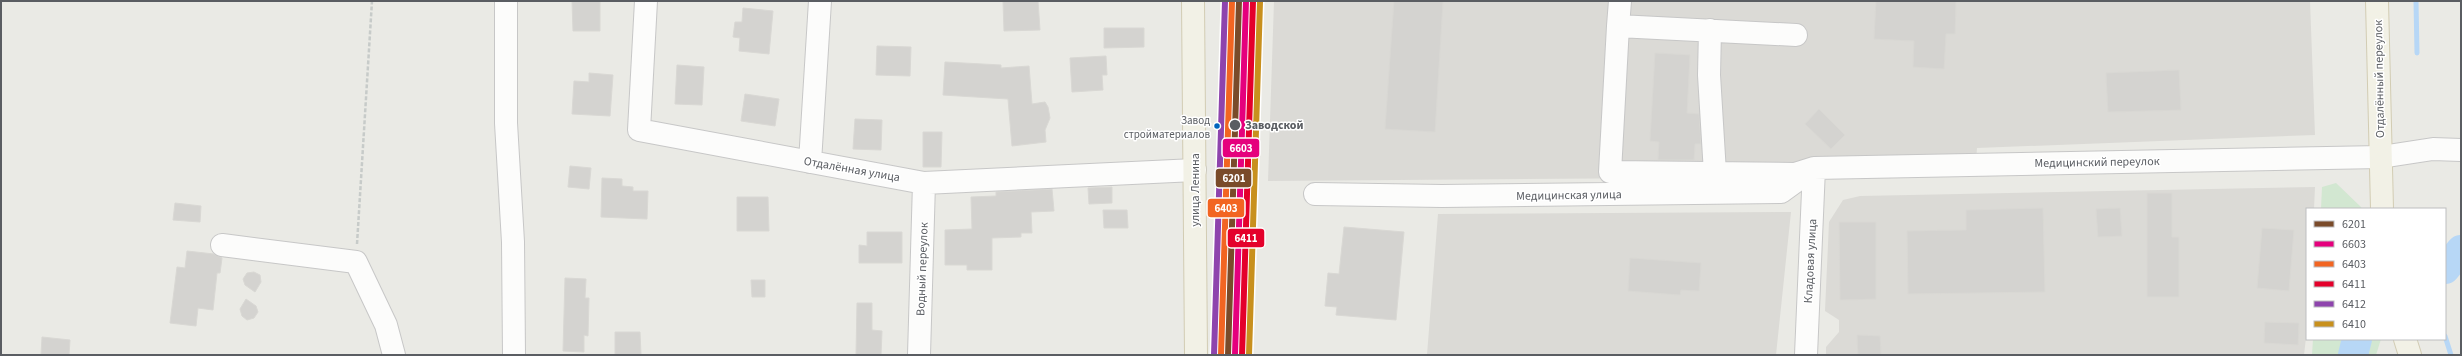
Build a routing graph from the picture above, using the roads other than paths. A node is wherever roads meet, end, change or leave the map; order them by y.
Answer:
1 (506, 1) edge
2 (646, 1) edge
3 (820, 1) edge
4 (1193, 1) edge
5 (1620, 1) edge
6 (2377, 1) edge
7 (1618, 26) junction
8 (1710, 30) junction
9 (1796, 35) dead end
10 (2461, 150) edge
11 (2381, 157) junction
12 (810, 162) junction
13 (1814, 168) junction
14 (1195, 170) junction
15 (1715, 173) junction
16 (924, 183) junction
17 (1315, 194) dead end
18 (2382, 208) edge
19 (222, 245) dead end
20 (394, 355) edge
21 (514, 355) edge
22 (919, 355) edge
23 (1196, 355) edge
24 (1806, 355) edge

1 - 21 street
2 - 12 street, Отдалённая улица
3 - 12 street
4 - 14 main road, улица Ленина
5 - 7 street
6 - 11 main road, Отдалённый переулок
7 - 8 street
7 - 15 street, Медицинский переулок
8 - 9 street
8 - 15 street
10 - 11 street
11 - 13 street, Медицинский переулок
11 - 18 main road, Отдалённый переулок
12 - 16 street, Отдалённая улица
13 - 15 street, Медицинский переулок
13 - 17 street, Медицинская улица
13 - 24 street, Кладовая улица
14 - 16 street, Отдалённая улица
14 - 23 main road, улица Ленина
16 - 22 street, Водный переулок
19 - 20 street

